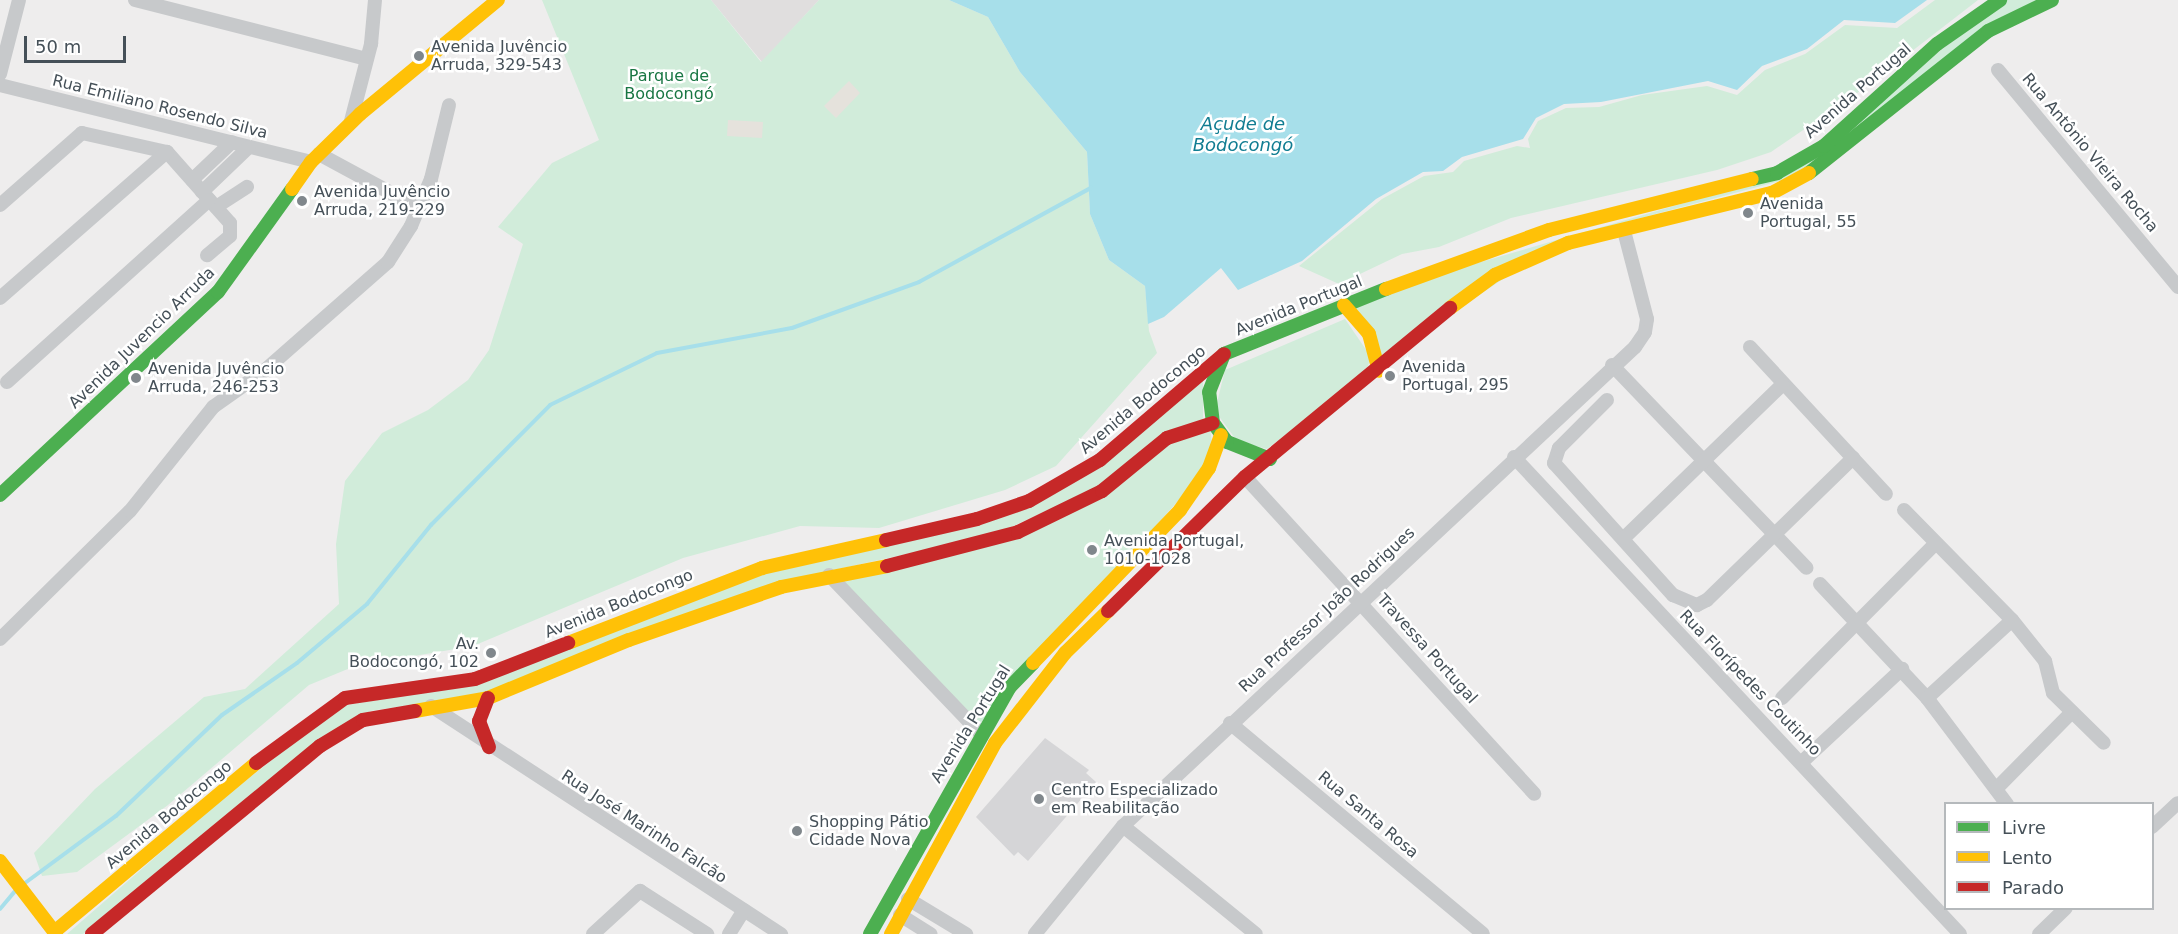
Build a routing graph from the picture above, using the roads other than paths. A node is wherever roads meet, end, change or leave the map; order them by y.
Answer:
1 (20, 0) edge
2 (135, 0) edge
3 (375, 0) edge
4 (498, 0) edge
5 (1998, 0) edge
6 (2052, 0) edge
7 (367, 59) junction
8 (1998, 70) dead end
9 (0, 74) edge
10 (0, 84) edge
11 (449, 105) dead end
12 (351, 124) junction
13 (232, 142) junction
14 (249, 147) junction
15 (167, 152) junction
16 (315, 158) junction
17 (192, 180) junction
18 (247, 187) dead end
19 (209, 199) junction
20 (0, 206) edge
21 (419, 208) junction
22 (1624, 231) junction
23 (207, 255) dead end
24 (2178, 287) edge
25 (0, 298) edge
26 (1344, 305) junction
27 (1750, 347) dead end
28 (1224, 354) junction
29 (1612, 365) junction
30 (1379, 371) junction
31 (1783, 384) junction
32 (2, 385) edge
33 (1607, 400) dead end
34 (1213, 423) junction
35 (1221, 435) junction
36 (1514, 457) junction
37 (1854, 458) junction
38 (1270, 459) junction
39 (1703, 461) junction
40 (1245, 477) junction
41 (1886, 494) dead end
42 (0, 495) edge
43 (1904, 510) dead end
44 (1775, 534) junction
45 (1624, 538) junction
46 (1936, 543) junction
47 (1807, 568) dead end
48 (829, 575) junction
49 (1820, 584) dead end
50 (1361, 601) junction
51 (2012, 620) junction
52 (1855, 623) junction
53 (0, 639) edge
54 (1902, 669) junction
55 (488, 698) junction
56 (1782, 698) dead end
57 (1927, 698) junction
58 (430, 706) junction
59 (2072, 712) junction
60 (1230, 723) junction
61 (981, 734) junction
62 (2104, 743) dead end
63 (489, 747) junction
64 (1802, 762) junction
65 (1996, 789) junction
66 (1534, 794) dead end
67 (2006, 802) edge
68 (2178, 804) edge
69 (2154, 825) edge
70 (1123, 826) junction
71 (0, 861) edge
72 (908, 899) junction
73 (744, 910) junction
74 (2065, 910) edge
75 (900, 915) junction
76 (55, 933) edge
77 (93, 934) edge
78 (593, 934) edge
79 (707, 934) edge
80 (729, 934) edge
81 (781, 934) edge
82 (870, 934) edge
83 (891, 934) edge
84 (931, 934) edge
85 (966, 934) edge
86 (1035, 934) edge
87 (1256, 934) edge
88 (1483, 934) edge
89 (1960, 934) edge
90 (2039, 934) edge

1 - 9 street
2 - 7 street
3 - 7 street
4 - 12 street, Avenida Juvencio Arruda
5 - 26 street, Avenida Portugal
6 - 22 street, Avenida Portugal
7 - 12 street
8 - 24 street, Rua Antônio Vieira Rocha
10 - 13 street, Rua Emiliano Rosendo Silva
11 - 21 street
12 - 16 street, Avenida Juvencio Arruda
13 - 14 street, Rua Emiliano Rosendo Silva
13 - 17 street
14 - 16 street, Rua Emiliano Rosendo Silva
14 - 19 street
15 - 17 street
15 - 20 street
15 - 25 street
16 - 21 street, Rua Emiliano Rosendo Silva
16 - 42 street, Avenida Juvencio Arruda
17 - 19 street
18 - 19 street
19 - 23 street
19 - 32 street
21 - 53 street
22 - 29 street, Rua Professor João Rodrigues
22 - 30 street, Avenida Portugal
26 - 28 street, Avenida Portugal
26 - 30 street
27 - 31 street
28 - 34 street, Avenida Portugal
28 - 76 street, Avenida Bodocongo
29 - 36 street, Rua Professor João Rodrigues
29 - 39 street
30 - 38 street, Avenida Portugal
31 - 37 street
31 - 39 street
33 - 45 street
34 - 35 street, Avenida Portugal
34 - 48 street
35 - 38 street
35 - 61 street, Avenida Portugal
36 - 50 street, Rua Professor João Rodrigues
36 - 64 street, Rua Florípedes Coutinho
37 - 41 street
37 - 44 street
38 - 40 street, Avenida Portugal
39 - 44 street
39 - 45 street
40 - 50 street, Travessa Portugal
40 - 72 street, Avenida Portugal
43 - 46 street
44 - 45 street
44 - 47 street
46 - 51 street
46 - 52 street
48 - 55 street
48 - 61 street
49 - 52 street
50 - 60 street, Rua Professor João Rodrigues
50 - 66 street, Travessa Portugal
51 - 57 street
51 - 59 street
52 - 54 street
52 - 56 street
54 - 57 street
54 - 64 street
55 - 58 street
55 - 63 street
57 - 65 street
58 - 63 street, Rua José Marinho Falcão
58 - 77 street
59 - 62 street
59 - 65 street
60 - 70 street, Rua Professor João Rodrigues
60 - 88 street, Rua Santa Rosa
61 - 82 street, Avenida Portugal
63 - 73 street, Rua José Marinho Falcão
64 - 89 street, Rua Florípedes Coutinho
65 - 67 street
68 - 69 street
70 - 86 street, Rua Professor João Rodrigues
70 - 87 street
71 - 76 street
72 - 75 street, Avenida Portugal
72 - 85 street
73 - 80 street
73 - 81 street, Rua José Marinho Falcão
74 - 90 street
75 - 83 street, Avenida Portugal
75 - 84 street
78 - 79 street

